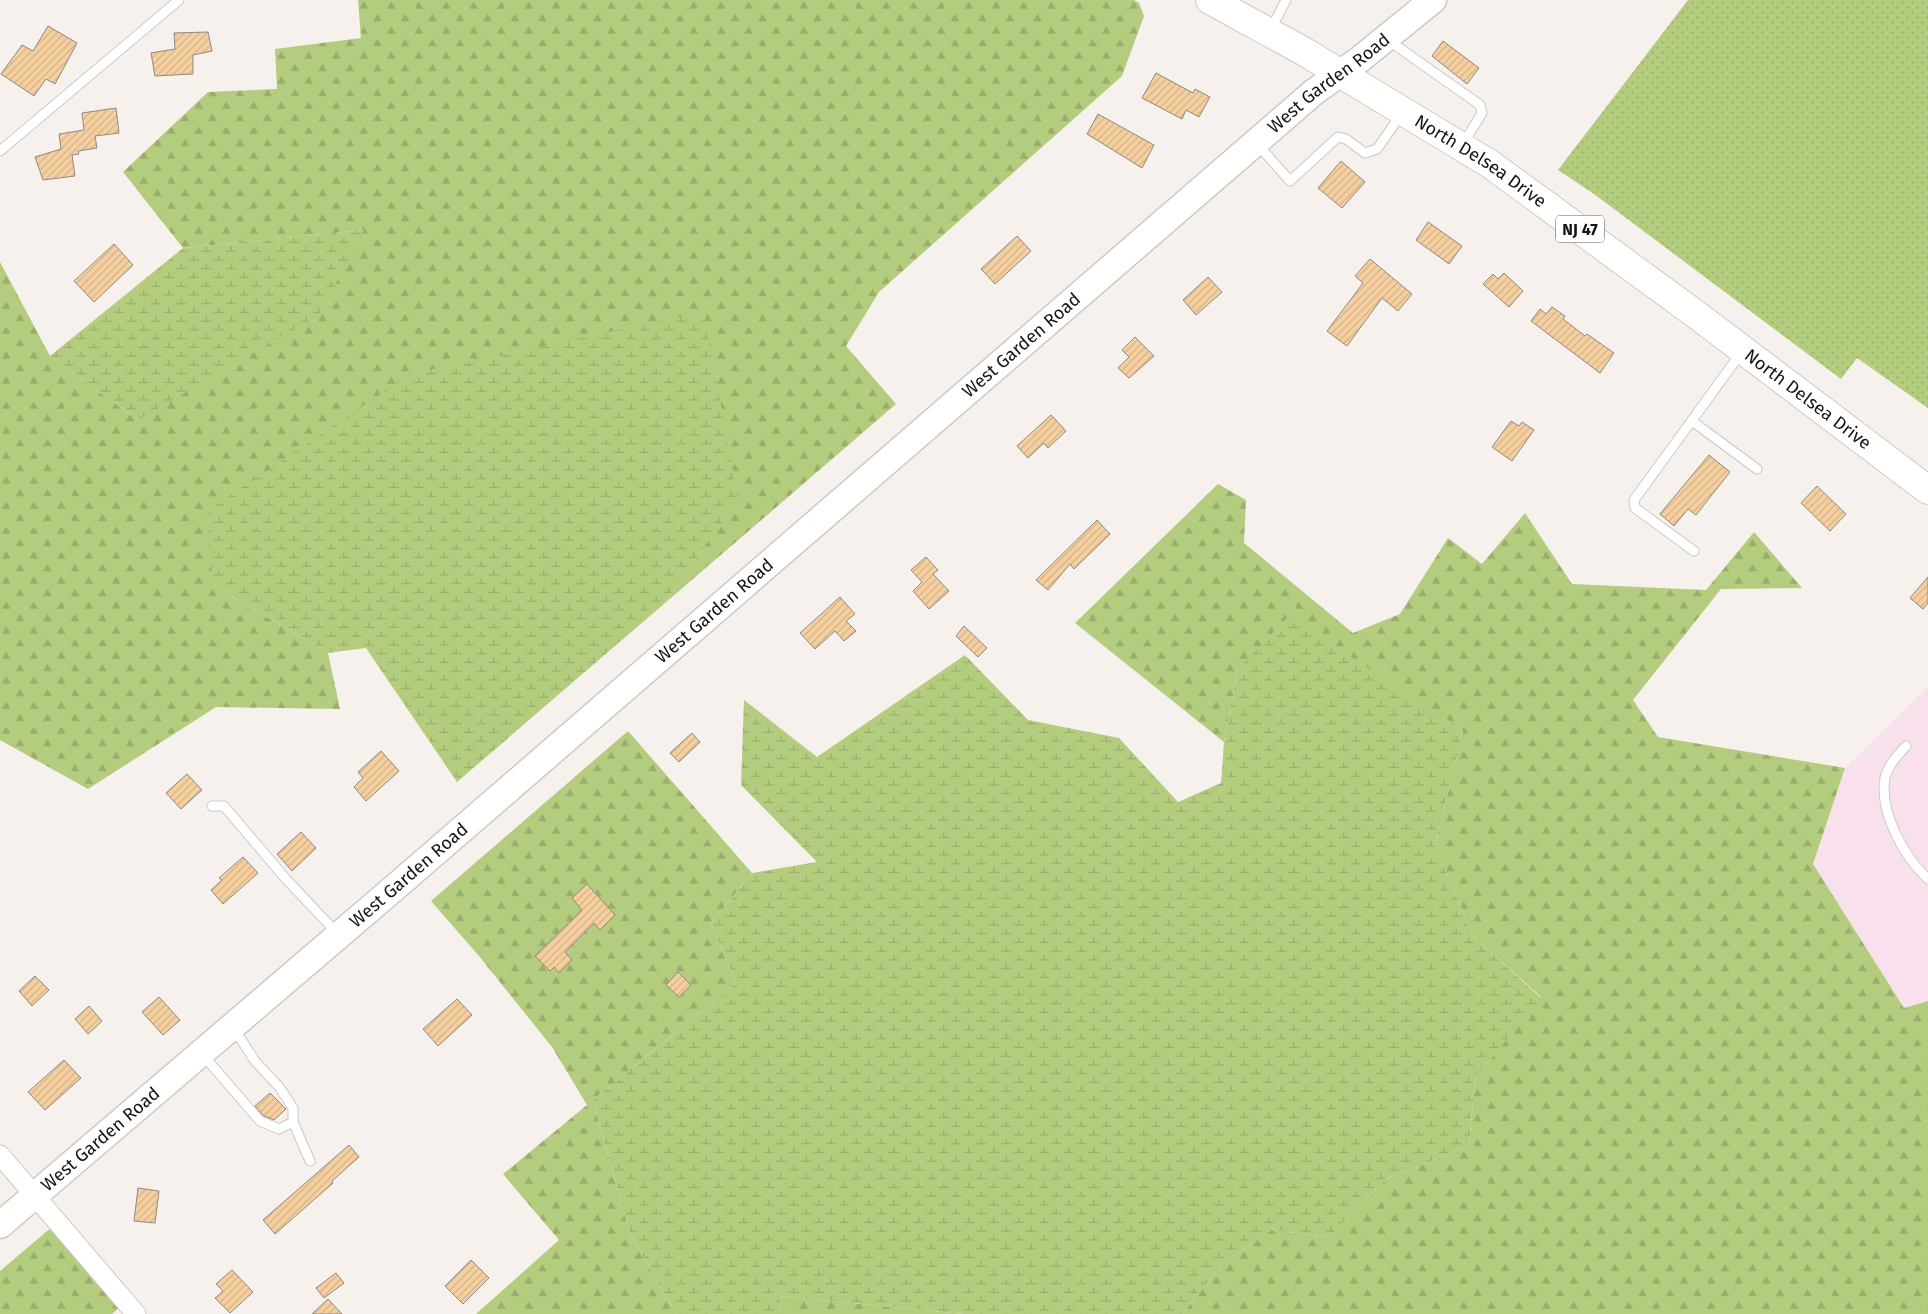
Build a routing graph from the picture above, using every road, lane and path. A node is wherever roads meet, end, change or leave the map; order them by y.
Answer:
1 (179, 0) edge
2 (1210, 0) edge
3 (1286, 0) edge
4 (1429, 1) edge
5 (1269, 32) junction
6 (1386, 38) junction
7 (1341, 73) junction
8 (1403, 111) junction
9 (1256, 143) junction
10 (1461, 146) junction
11 (0, 151) edge
12 (1743, 351) junction
13 (1692, 421) junction
14 (1757, 469) dead end
15 (1928, 490) edge
16 (1694, 550) dead end
17 (1906, 746) dead end
18 (212, 806) dead end
19 (1928, 879) edge
20 (339, 935) junction
21 (232, 1026) junction
22 (201, 1053) junction
23 (292, 1122) junction
24 (0, 1155) edge
25 (310, 1161) dead end
26 (35, 1195) junction
27 (0, 1225) edge
28 (136, 1314) edge

1 - 11 lane
2 - 5 main road, North Delsea Drive / NJ 47
3 - 5 lane
4 - 6 main road, West Garden Road
5 - 7 main road, North Delsea Drive / NJ 47
6 - 7 main road, West Garden Road
6 - 10 lane
7 - 8 main road, North Delsea Drive / NJ 47
7 - 9 main road, West Garden Road
8 - 9 lane
8 - 10 main road, North Delsea Drive / NJ 47
9 - 20 main road, West Garden Road
10 - 12 main road, North Delsea Drive / NJ 47
12 - 13 lane
12 - 15 main road, North Delsea Drive / NJ 47
13 - 14 lane
13 - 16 lane
17 - 19 lane
18 - 20 lane
20 - 21 main road, West Garden Road
21 - 22 main road, West Garden Road
21 - 23 lane
22 - 23 lane
22 - 26 main road, West Garden Road
23 - 25 lane
24 - 26 street
26 - 27 main road, West Garden Road
26 - 28 street

